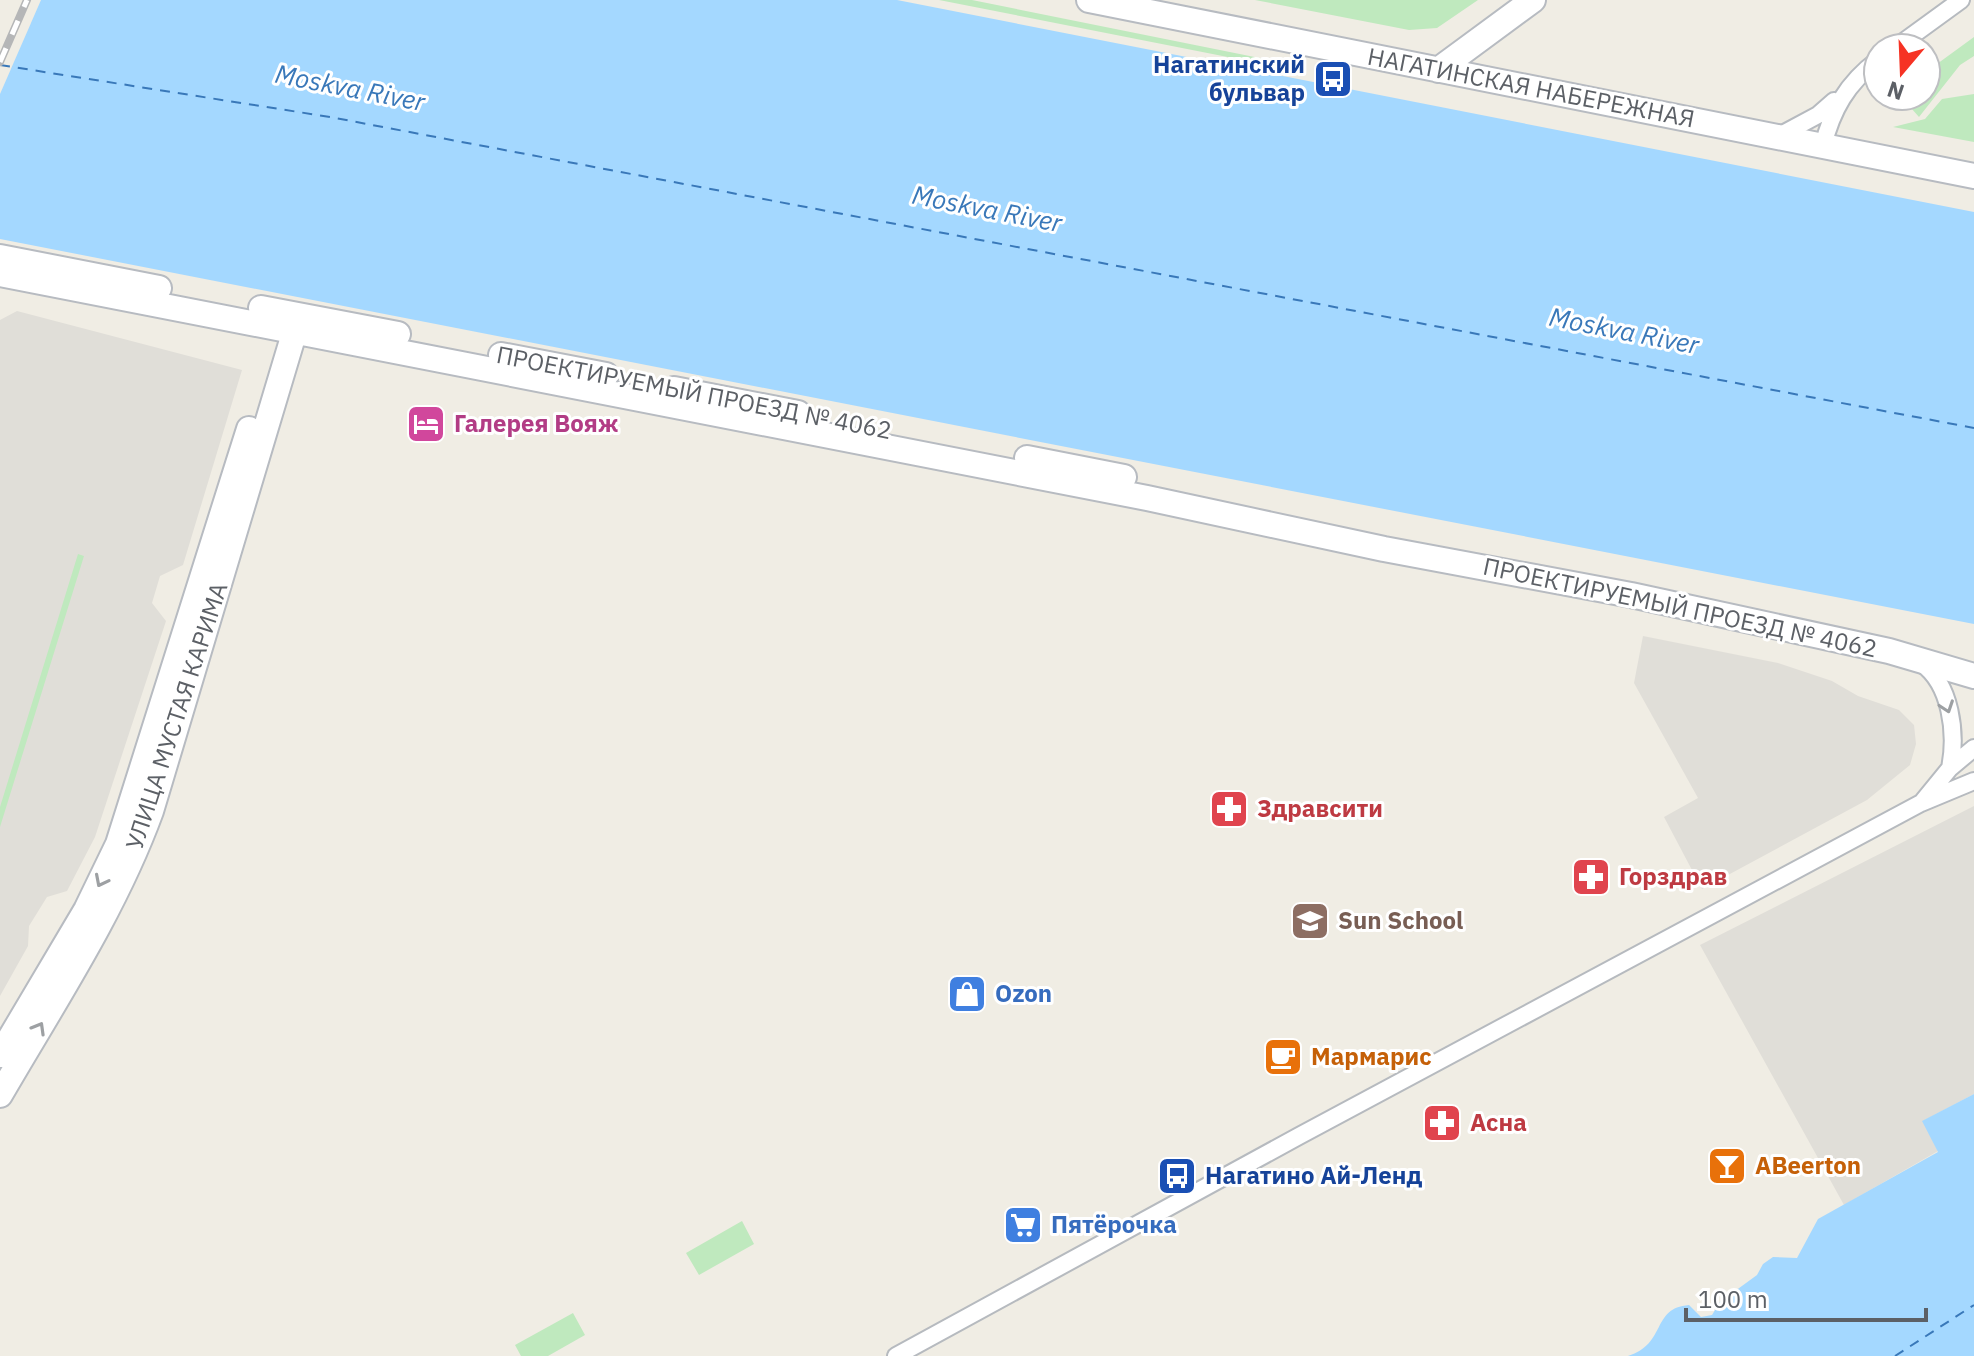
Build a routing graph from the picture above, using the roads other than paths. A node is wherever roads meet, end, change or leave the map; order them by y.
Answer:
1 (1089, 0) edge
2 (1533, 0) edge
3 (1961, 0) edge
4 (1917, 32) edge
5 (1488, 34) junction
6 (1438, 70) junction
7 (1862, 76) edge
8 (1473, 78) junction
9 (1845, 92) junction
10 (1777, 137) junction
11 (1823, 146) junction
12 (1974, 176) edge
13 (0, 257) edge
14 (0, 274) edge
15 (289, 321) junction
16 (1913, 657) junction
17 (1974, 676) edge
18 (1974, 748) edge
19 (1950, 768) junction
20 (1974, 781) edge
21 (1921, 803) junction
22 (0, 1055) edge
23 (0, 1095) edge
24 (896, 1356) edge

1 - 6 main road, НАГАТИНСКАЯ НАБЕРЕЖНАЯ
2 - 5 main road
3 - 4 street
5 - 6 main road
5 - 8 main road
6 - 8 main road, НАГАТИНСКАЯ НАБЕРЕЖНАЯ
7 - 9 street
8 - 10 main road, НАГАТИНСКАЯ НАБЕРЕЖНАЯ
9 - 10 street
9 - 11 street
10 - 11 main road, НАГАТИНСКАЯ НАБЕРЕЖНАЯ
11 - 12 main road, НАГАТИНСКАЯ НАБЕРЕЖНАЯ
13 - 15 main road, ПРОЕКТИРУЕМЫЙ ПРОЕЗД № 4062
14 - 15 main road, ПРОЕКТИРУЕМЫЙ ПРОЕЗД № 4062
15 - 16 main road, ПРОЕКТИРУЕМЫЙ ПРОЕЗД № 4062
15 -> 22 main road, УЛИЦА МУСТАЯ КАРИМА
23 -> 15 main road, УЛИЦА МУСТАЯ КАРИМА
16 - 17 main road, ПРОЕКТИРУЕМЫЙ ПРОЕЗД № 4062
16 -> 19 street
18 - 19 street
19 - 21 street
20 - 21 street
21 - 24 street

